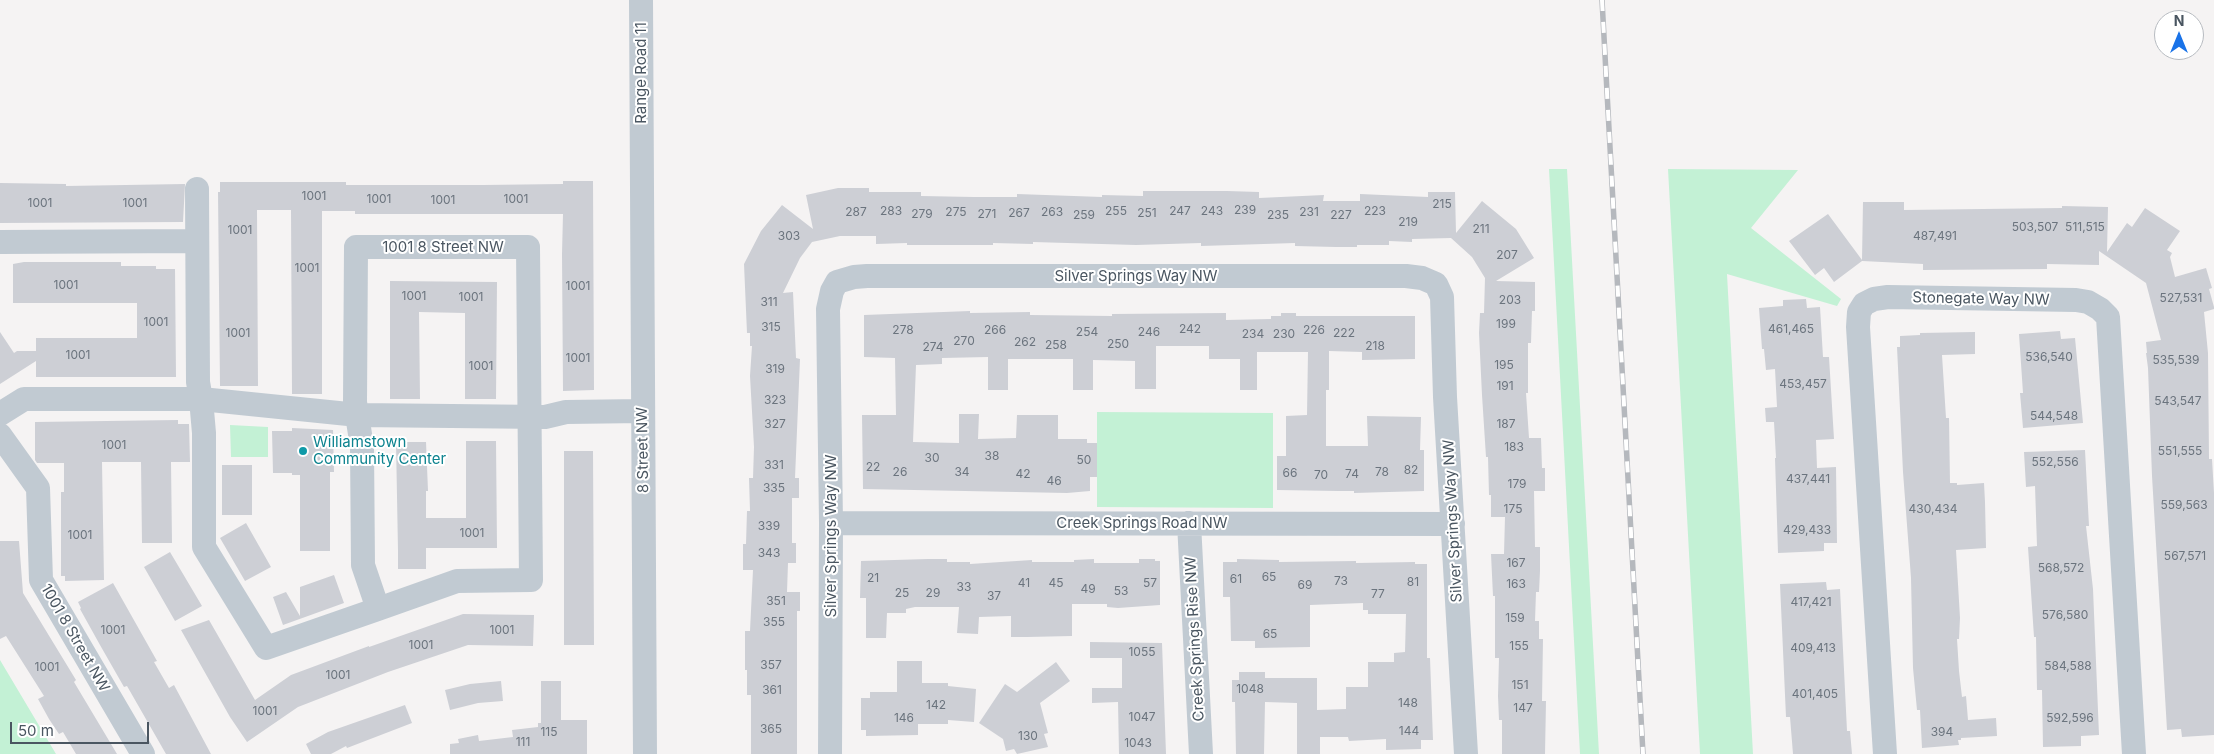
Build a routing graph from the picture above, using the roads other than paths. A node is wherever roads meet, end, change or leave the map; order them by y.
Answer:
1 (641, 0) edge
2 (642, 146) joint
3 (197, 189) dead end
4 (197, 241) junction
5 (0, 242) edge
6 (201, 399) junction
7 (0, 414) edge
8 (358, 415) junction
9 (538, 417) junction
10 (643, 418) junction
11 (0, 435) edge
12 (831, 523) junction
13 (1188, 523) junction
14 (1453, 524) junction
15 (378, 609) junction
16 (143, 754) edge
17 (645, 754) edge
18 (830, 754) edge
19 (1201, 754) edge
20 (1466, 754) edge
21 (1884, 754) edge
22 (2134, 754) edge

1 - 2 street, Range Road 11
2 - 10 street, 8 Street NW
3 - 4 street, 1001 8 Street NW
4 - 5 street
4 - 6 street, 1001 8 Street NW
6 - 7 street
6 - 8 street
6 - 15 street, 1001 8 Street NW
8 - 9 street
8 - 9 street, 1001 8 Street NW
8 - 15 street, 1001 8 Street NW
9 - 10 street
9 - 15 street, 1001 8 Street NW
10 - 17 street, 8 Street NW
11 - 16 street, 1001 8 Street NW
12 - 13 street, Creek Springs Road NW
12 - 14 street, Silver Springs Way NW
12 - 18 street, Silver Springs Way NW
13 - 14 street, Creek Springs Road NW
13 - 19 street, Creek Springs Rise NW
14 - 20 street, Silver Springs Way NW
21 - 22 street, Stonegate Way NW

